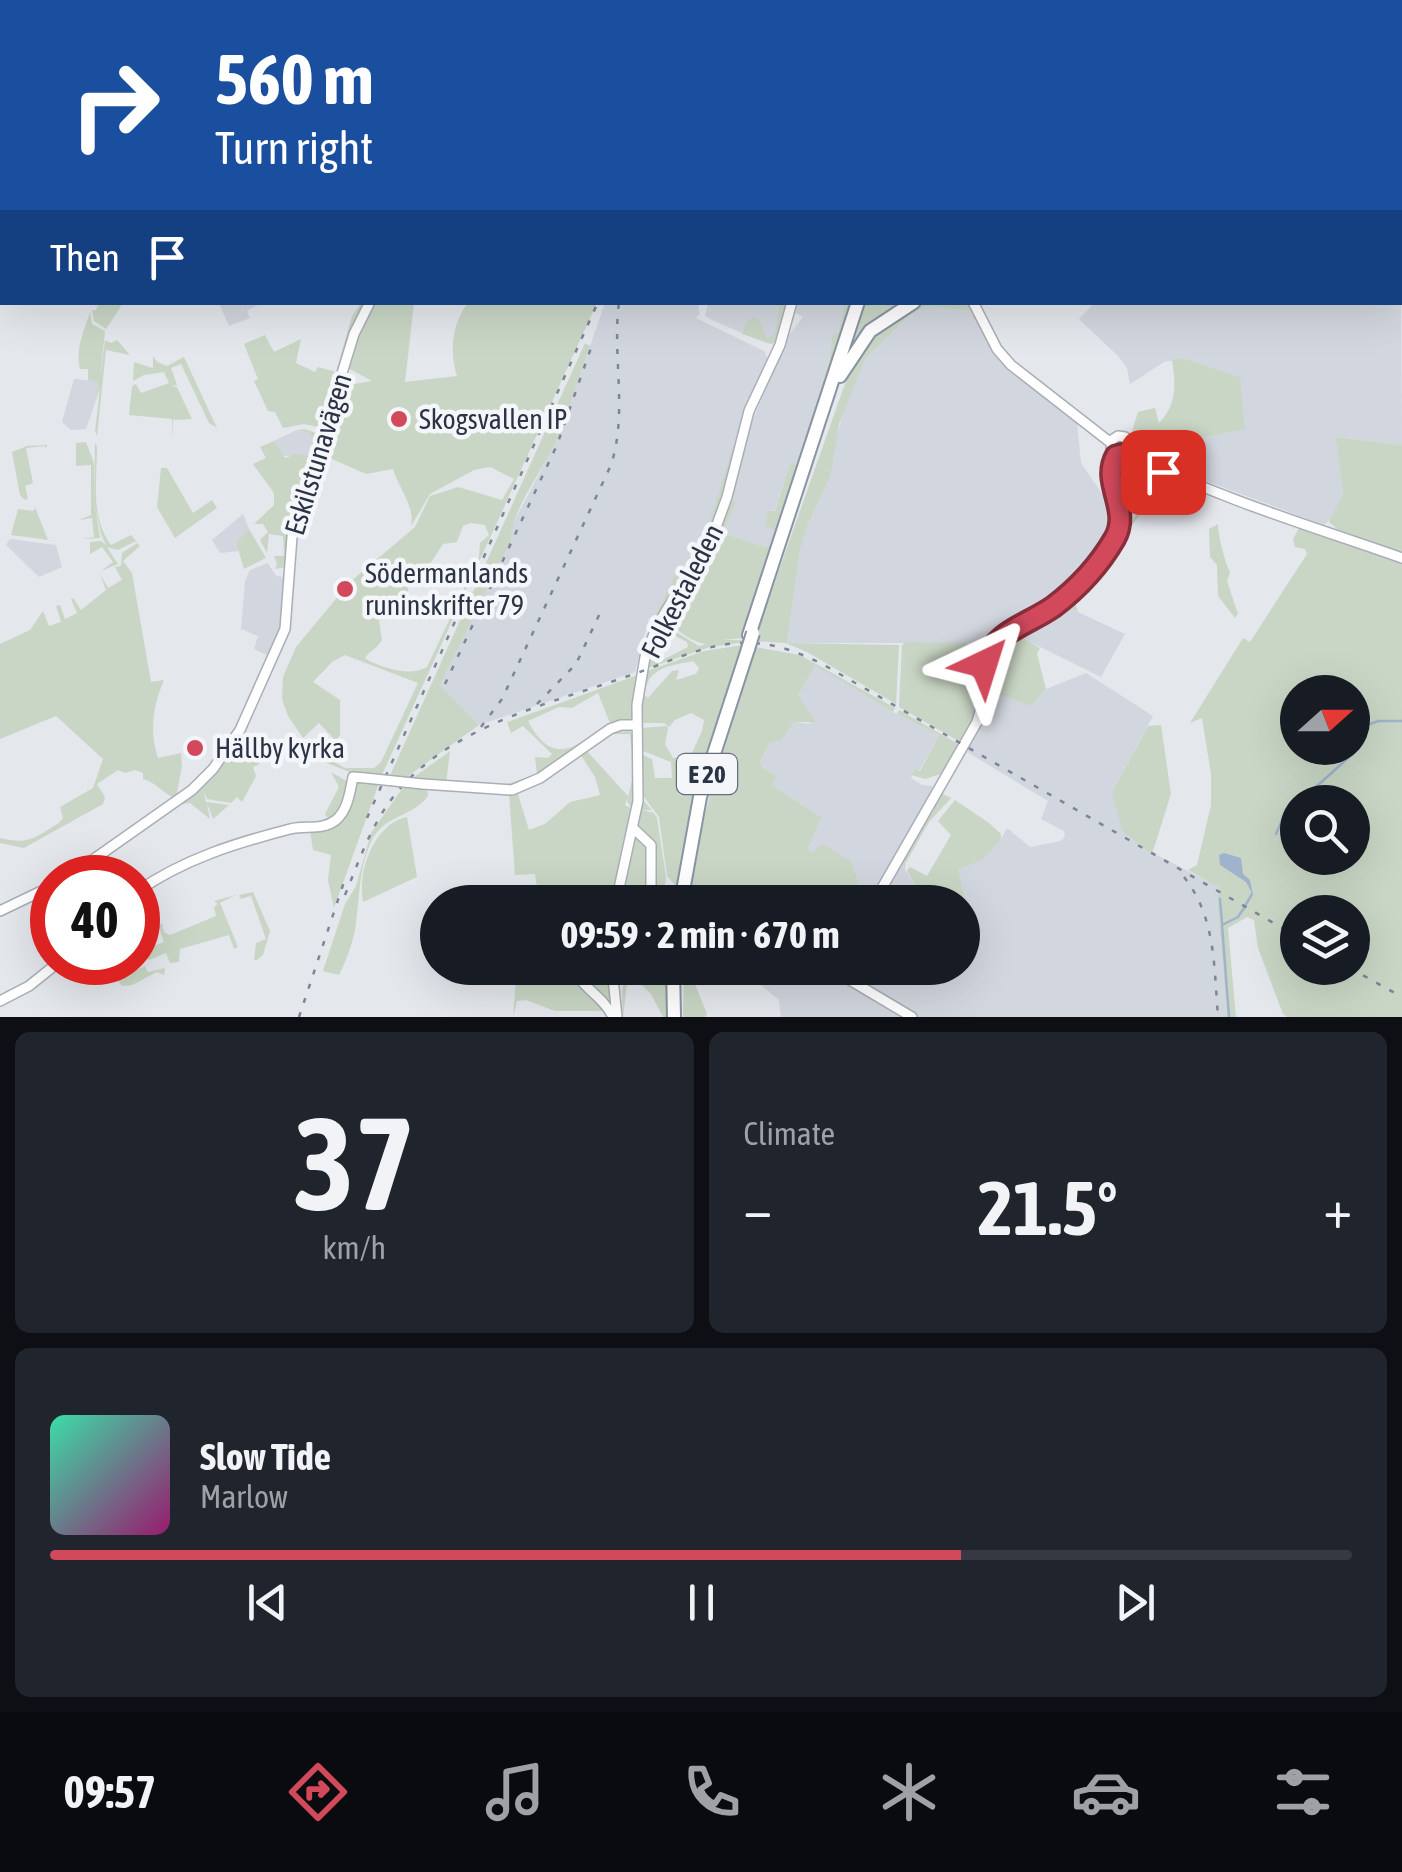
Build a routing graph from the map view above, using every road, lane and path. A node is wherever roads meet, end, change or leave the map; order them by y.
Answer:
1 (368, 305) edge
2 (790, 305) edge
3 (858, 305) edge
4 (858, 305) edge
5 (909, 305) edge
6 (975, 305) edge
7 (838, 379) junction
8 (1118, 446) junction
9 (1402, 558) edge
10 (748, 642) junction
11 (637, 725) junction
12 (633, 828) junction
13 (100, 855) edge
14 (160, 876) edge
15 (620, 885) edge
16 (652, 885) edge
17 (683, 885) edge
18 (884, 885) edge
19 (30, 897) edge
20 (0, 911) edge
21 (30, 985) edge
22 (586, 985) edge
23 (613, 985) edge
24 (676, 985) edge
25 (855, 985) edge
26 (0, 1001) edge
27 (615, 1017) edge
28 (676, 1017) edge
29 (912, 1017) edge

1 - 13 street, Eskilstunavägen
2 - 11 street, Folkestaleden
3 - 7 highway, E 20
4 - 10 highway, E 20
5 - 7 highway, E 20
6 - 8 street
7 - 10 highway, E 20
8 - 9 street
8 - 18 street
10 - 17 highway, E 20
11 - 12 street, Folkestaleden
11 - 14 street, bridge
12 - 15 street, Folkestaleden
12 - 16 street
19 - 20 street
21 - 26 street
22 - 27 street
23 - 27 street
24 - 28 highway
25 - 29 street

